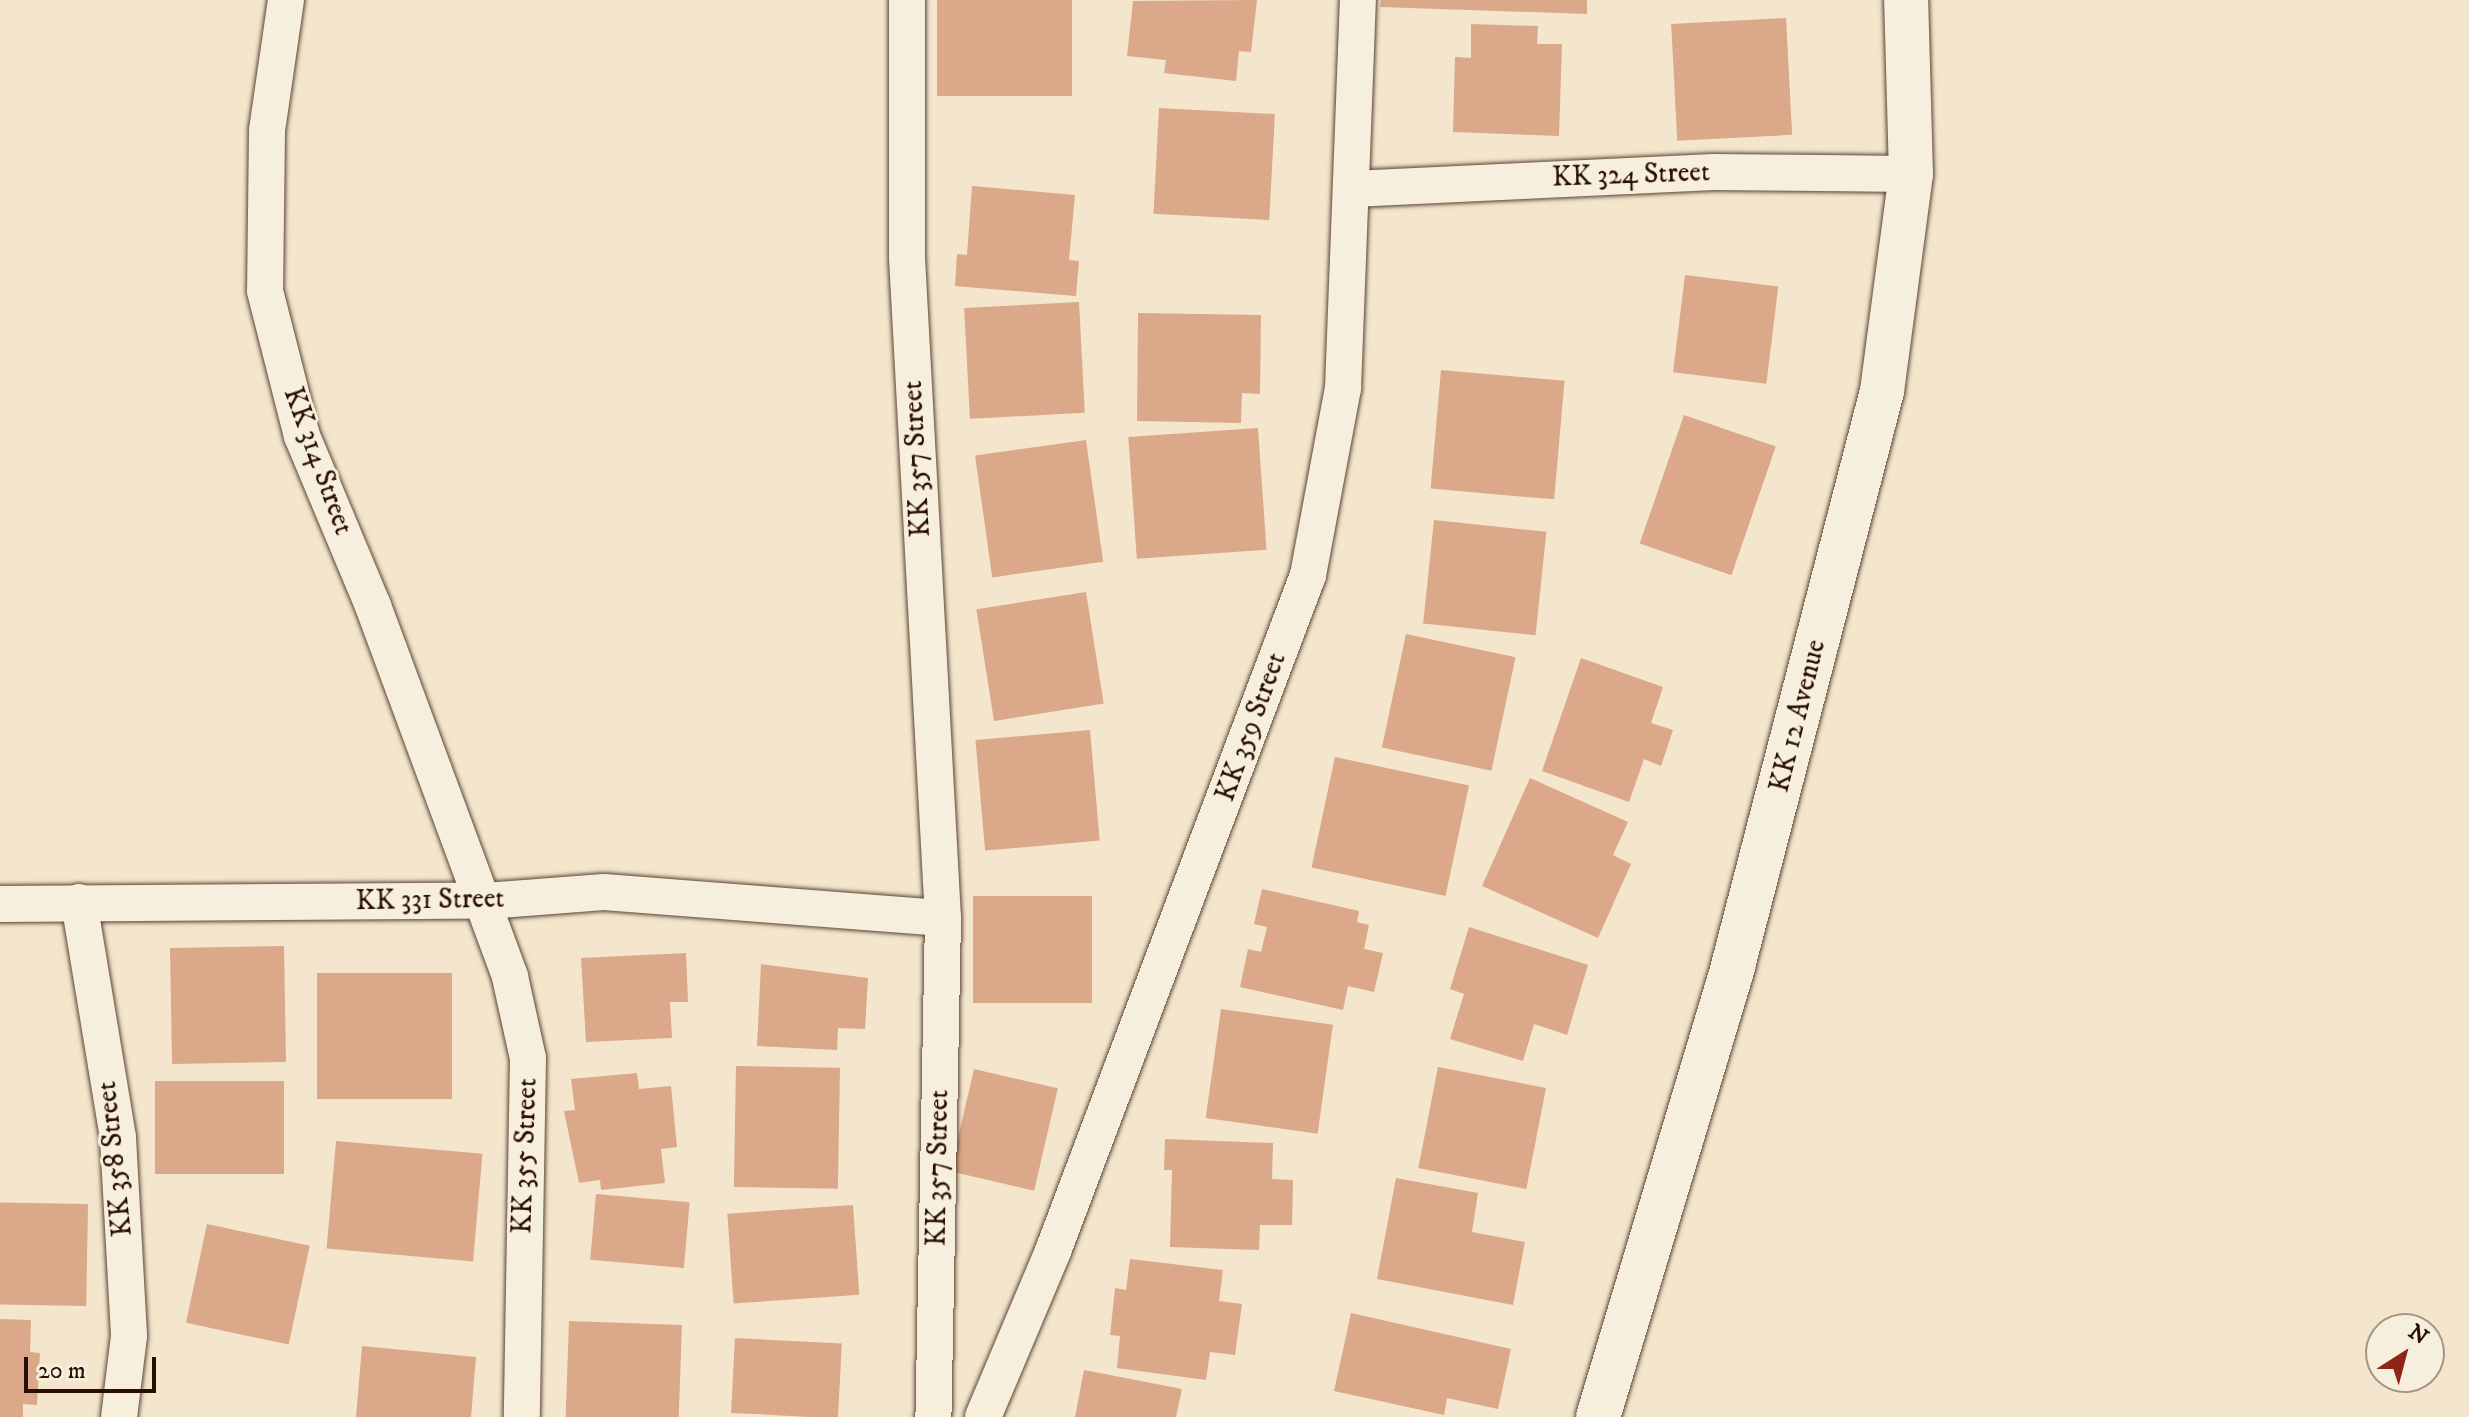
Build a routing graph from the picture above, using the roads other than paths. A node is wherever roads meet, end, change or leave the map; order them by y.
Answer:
1 (286, 0) edge
2 (907, 0) edge
3 (1358, 0) edge
4 (1906, 0) edge
5 (1911, 174) junction
6 (1352, 189) junction
7 (486, 901) junction
8 (79, 902) junction
9 (0, 904) edge
10 (943, 918) junction
11 (119, 1417) edge
12 (522, 1417) edge
13 (933, 1417) edge
14 (983, 1417) edge
15 (1598, 1417) edge

1 - 7 street, KK 314 Street
2 - 10 street, KK 357 Street
3 - 6 street, KK 359 Street
4 - 5 main road, KK 12 Avenue
5 - 6 street, KK 324 Street
5 - 15 main road, KK 12 Avenue
6 - 14 street, KK 359 Street
7 - 8 street, KK 331 Street
7 - 10 street, KK 331 Street
7 - 12 street, KK 355 Street
8 - 9 street, KK 331 Street
8 - 11 street, KK 358 Street
10 - 13 street, KK 357 Street

